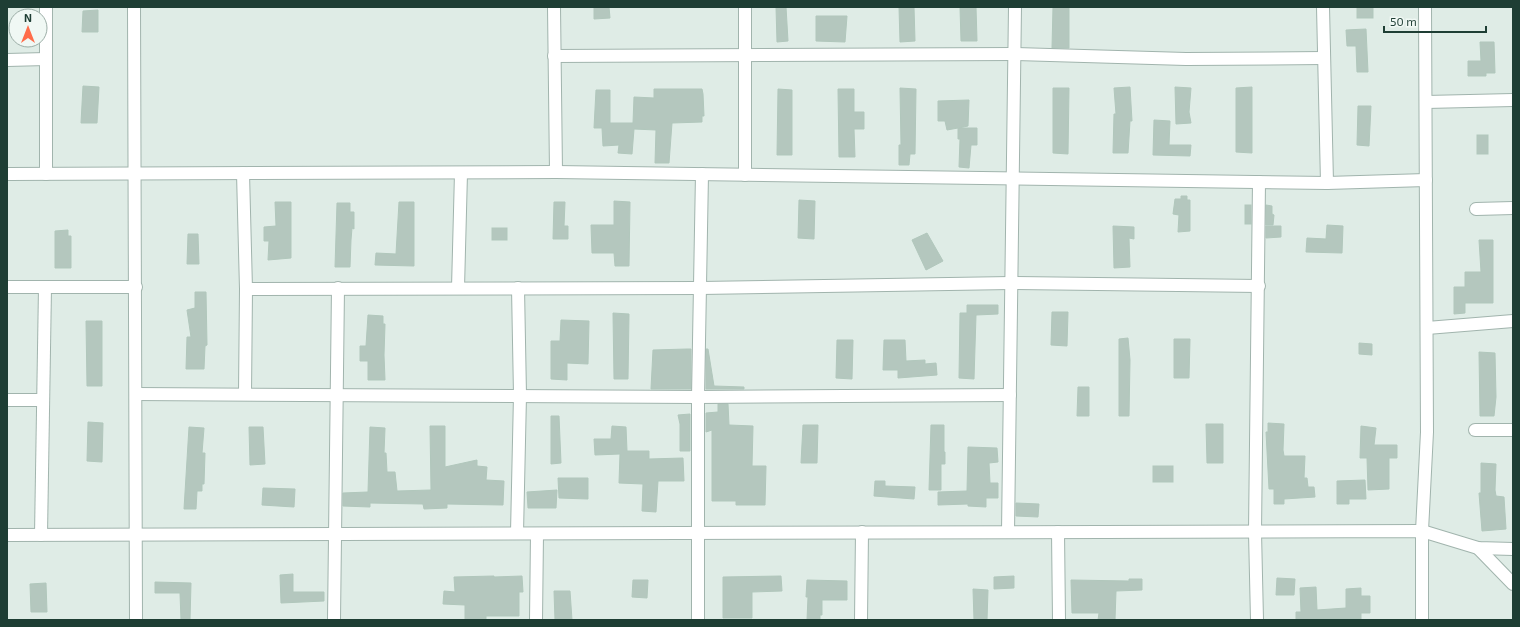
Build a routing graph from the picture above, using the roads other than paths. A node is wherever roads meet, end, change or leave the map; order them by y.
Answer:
1 (46, 7) edge
2 (134, 7) edge
3 (554, 7) edge
4 (745, 7) edge
5 (1015, 7) edge
6 (1323, 7) edge
7 (1426, 7) edge
8 (1014, 54) junction
9 (744, 55) junction
10 (554, 56) junction
11 (1324, 58) junction
12 (46, 59) junction
13 (7, 60) edge
14 (1513, 100) edge
15 (1426, 102) junction
16 (556, 172) junction
17 (243, 173) junction
18 (461, 173) junction
19 (7, 174) edge
20 (46, 174) junction
21 (135, 174) junction
22 (702, 174) junction
23 (745, 175) junction
24 (1014, 178) junction
25 (1426, 180) junction
26 (1259, 182) junction
27 (1327, 183) junction
28 (1513, 208) edge
29 (1476, 209) dead end
30 (1012, 283) junction
31 (1259, 286) junction
32 (7, 287) edge
33 (45, 287) junction
34 (136, 287) junction
35 (338, 288) junction
36 (458, 288) junction
37 (518, 288) junction
38 (701, 288) junction
39 (246, 289) junction
40 (1513, 321) edge
41 (1427, 328) junction
42 (136, 394) junction
43 (245, 394) junction
44 (337, 395) junction
45 (520, 395) junction
46 (1010, 396) junction
47 (698, 397) junction
48 (7, 400) edge
49 (43, 400) junction
50 (1476, 430) dead end
51 (1513, 430) edge
52 (1422, 531) junction
53 (862, 532) junction
54 (1008, 532) junction
55 (1058, 532) junction
56 (1254, 532) junction
57 (517, 533) junction
58 (698, 533) junction
59 (136, 534) junction
60 (334, 534) junction
61 (537, 534) junction
62 (7, 535) edge
63 (41, 535) junction
64 (1478, 548) junction
65 (1513, 549) edge
66 (1513, 584) edge
67 (136, 620) edge
68 (334, 620) edge
69 (536, 620) edge
70 (698, 620) edge
71 (861, 620) edge
72 (1059, 620) edge
73 (1257, 620) edge
74 (1422, 620) edge

1 - 12 street
2 - 21 street
3 - 10 street
4 - 9 street
5 - 8 street
6 - 11 street
7 - 15 street
8 - 9 street
8 - 11 street
8 - 24 street
9 - 10 street
9 - 23 street
10 - 16 street
11 - 27 street
12 - 13 street
12 - 20 street
14 - 15 street
15 - 25 street
16 - 18 street
16 - 22 street
17 - 18 street
17 - 21 street
17 - 39 street
18 - 36 street
19 - 20 street
20 - 21 street
21 - 34 street
22 - 23 street
22 - 38 street
23 - 24 street
24 - 26 street
24 - 30 street
25 - 27 street
25 - 41 street
26 - 27 street
26 - 31 street
28 - 29 street
30 - 31 street
30 - 38 street
30 - 46 street
31 - 56 street
32 - 33 street
33 - 34 street
33 - 49 street
34 - 42 street
35 - 36 street
35 - 39 street
35 - 44 street
36 - 37 street
37 - 38 street
37 - 45 street
38 - 47 street
39 - 43 street
40 - 41 street
41 - 52 street
42 - 43 street
42 - 59 street
43 - 44 street
44 - 45 street
44 - 60 street
45 - 47 street
45 - 57 street
46 - 47 street
46 - 54 street
47 - 58 street
48 - 49 street
49 - 63 street
50 - 51 street
52 - 56 street
52 - 64 street
52 - 74 street
53 - 54 street
53 - 58 street
53 - 71 street
54 - 55 street
55 - 56 street
55 - 72 street
56 - 73 street
57 - 60 street
57 - 61 street
58 - 61 street
58 - 70 street
59 - 60 street
59 - 63 street
59 - 67 street
60 - 68 street
61 - 69 street
62 - 63 street
64 - 65 street
64 - 66 street

